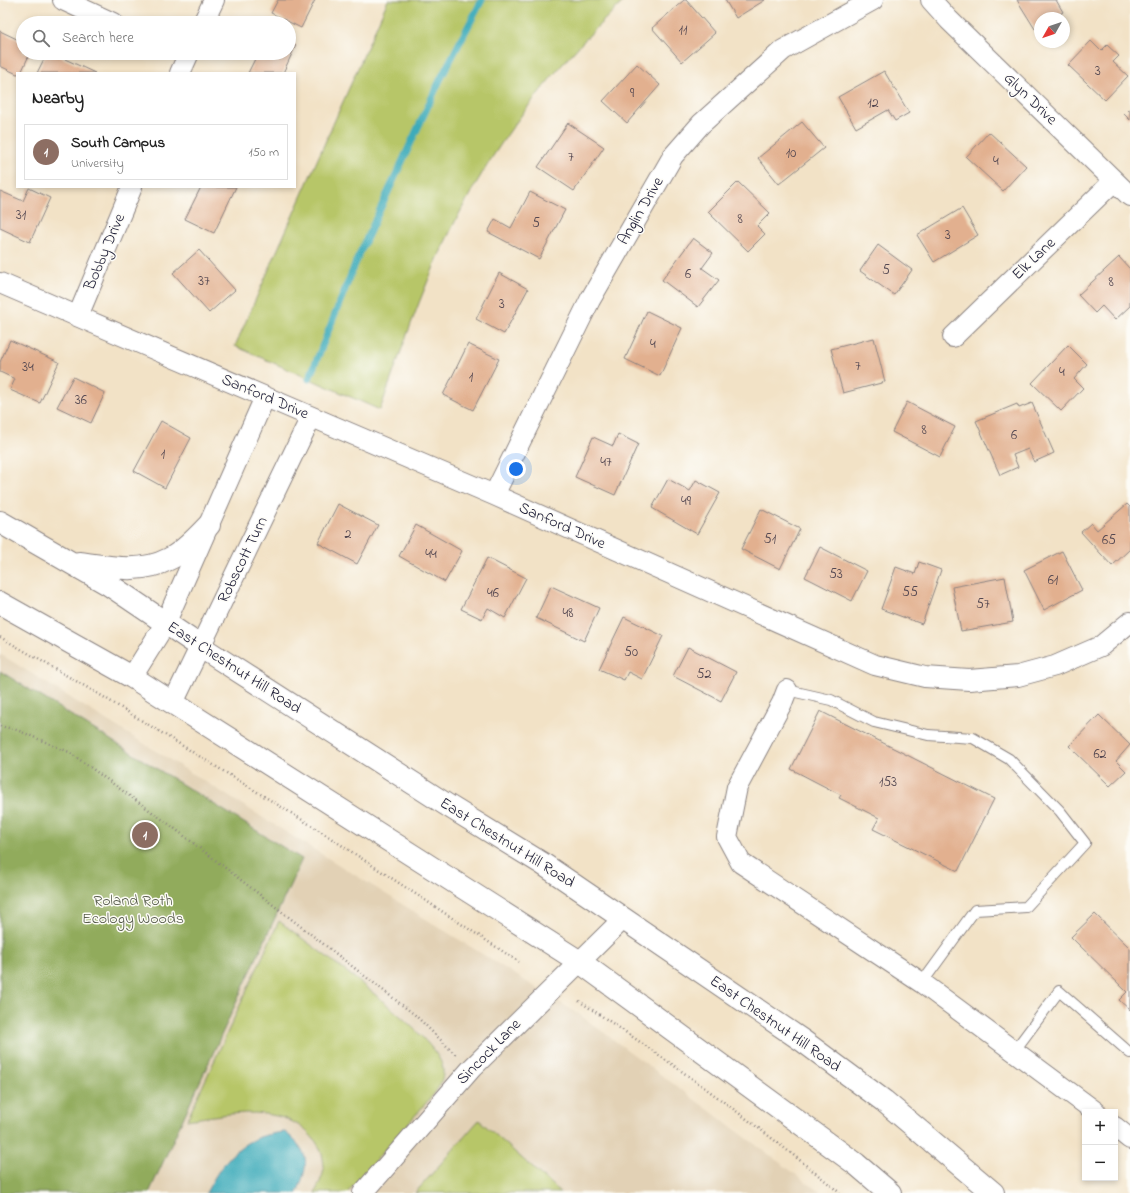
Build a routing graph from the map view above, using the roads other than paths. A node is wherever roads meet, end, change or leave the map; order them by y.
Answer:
1 (63, 0) edge
2 (214, 0) edge
3 (873, 0) edge
4 (931, 0) edge
5 (98, 16) edge
6 (206, 16) edge
7 (1114, 181) junction
8 (132, 188) edge
9 (1130, 196) edge
10 (0, 283) edge
11 (78, 316) junction
12 (953, 337) dead end
13 (265, 397) junction
14 (311, 417) junction
15 (494, 496) junction
16 (0, 522) edge
17 (209, 525) junction
18 (70, 562) junction
19 (0, 603) edge
20 (1130, 622) edge
21 (165, 624) junction
22 (201, 647) junction
23 (132, 678) junction
24 (788, 690) joint
25 (173, 703) junction
26 (623, 919) junction
27 (580, 962) junction
28 (922, 983) junction
29 (1015, 1050) junction
30 (1130, 1053) edge
31 (1092, 1109) edge
32 (1118, 1129) edge
33 (1130, 1138) edge
34 (856, 1164) junction
35 (363, 1193) edge
36 (890, 1193) edge
37 (896, 1193) edge
38 (993, 1193) edge

1 - 5 street
2 - 6 street
3 - 15 street, Anglin Drive
4 - 7 street, Glyn Drive
7 - 9 street, Glyn Drive
7 - 12 street, Elk Lane
8 - 11 street, Bobby Drive
10 - 11 street, Sanford Drive
11 - 13 street, Sanford Drive
13 - 14 street, Sanford Drive
13 - 17 street
14 - 15 street, Sanford Drive
14 - 22 street, Robscott Turn
15 - 20 street, Sanford Drive
16 - 18 main road, East Chestnut Hill Road
17 - 18 main road
17 - 21 street
18 - 21 main road, East Chestnut Hill Road
19 - 23 main road
21 - 22 main road, East Chestnut Hill Road
21 - 23 street
22 - 25 street, Robscott Turn
22 - 26 main road, East Chestnut Hill Road
23 - 25 main road
24 - 28 street
24 - 28 lane
25 - 27 main road
26 - 27 street, Sincock Lane
26 - 38 main road, East Chestnut Hill Road
27 - 34 main road
27 - 35 street, Sincock Lane
28 - 29 street
29 - 30 lane
29 - 31 street
32 - 33 street
34 - 36 main road
34 - 37 main road

